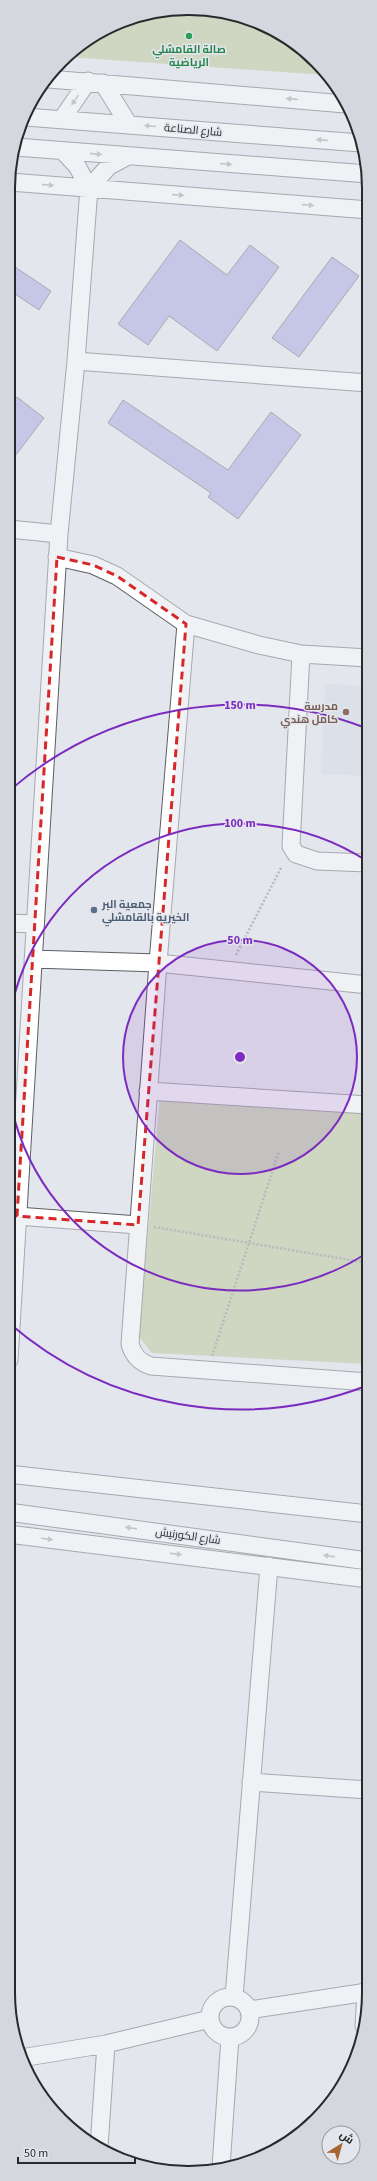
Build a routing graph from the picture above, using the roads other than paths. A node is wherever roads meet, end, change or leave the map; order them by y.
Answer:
1 (54, 79) edge
2 (96, 82) junction
3 (340, 104) edge
4 (31, 116) edge
5 (62, 119) junction
6 (129, 124) junction
7 (356, 143) edge
8 (20, 147) edge
9 (63, 151) junction
10 (126, 157) junction
11 (362, 174) edge
12 (15, 182) edge
13 (89, 188) junction
14 (362, 209) edge
15 (76, 361) junction
16 (362, 383) edge
17 (15, 530) edge
18 (59, 534) junction
19 (57, 556) junction
20 (186, 624) junction
21 (301, 654) junction
22 (362, 658) edge
23 (362, 863) edge
24 (15, 922) edge
25 (35, 924) junction
26 (33, 959) junction
27 (158, 963) junction
28 (362, 985) edge
29 (148, 1091) junction
30 (362, 1105) edge
31 (17, 1216) junction
32 (138, 1225) junction
33 (15, 1244) edge
34 (362, 1382) edge
35 (15, 1475) edge
36 (15, 1513) edge
37 (362, 1513) edge
38 (15, 1535) edge
39 (362, 1560) edge
40 (269, 1566) junction
41 (362, 1578) edge
42 (251, 1782) junction
43 (362, 1790) edge
44 (362, 1993) edge
45 (234, 1997) junction
46 (249, 2010) junction
47 (210, 2019) junction
48 (230, 2037) junction
49 (106, 2044) junction
50 (27, 2057) edge
51 (99, 2141) edge
52 (221, 2163) edge

1 - 2 street
3 -> 2 street
2 -> 5 street
2 - 6 street
4 - 5 street, شارع الصناعة
5 - 6 street, شارع الصناعة
7 -> 6 street, شارع الصناعة
8 - 9 street
9 -> 10 street
9 - 13 street
10 -> 11 street
10 - 13 street
12 -> 13 street
13 -> 14 street
13 - 15 street
15 - 16 street
15 - 18 street
17 - 18 street
18 - 19 street
19 - 20 street
19 - 25 street
20 - 21 street
20 - 27 street
21 - 22 street
21 - 23 street
24 - 25 street
25 - 26 street
26 - 27 street
26 - 31 street
27 - 28 street
27 - 29 street
29 - 30 street
29 - 32 street
31 - 32 street
31 - 33 street
32 - 34 street
35 - 37 street
39 -> 36 street, شارع الكورنيش
38 -> 40 street, شارع الكورنيش
40 - 41 street, شارع الكورنيش
40 - 42 street
42 - 43 street
42 - 45 street
44 - 46 street
45 - 46 street
45 - 47 street
46 - 48 street
47 - 48 street
47 - 49 street
48 - 52 street
49 - 50 street
49 - 51 street

